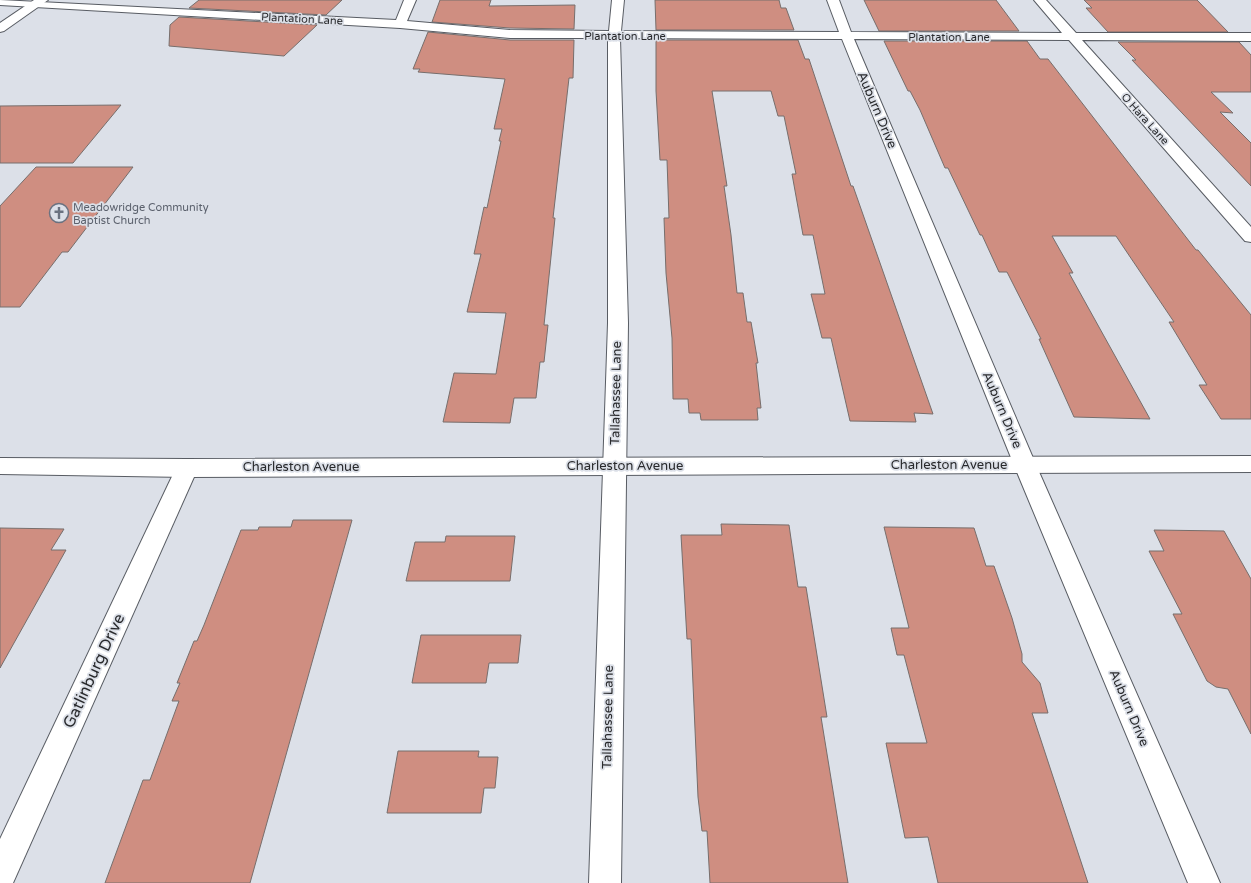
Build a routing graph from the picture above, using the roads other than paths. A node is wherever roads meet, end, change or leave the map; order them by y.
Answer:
1 (410, 0) edge
2 (618, 0) edge
3 (833, 0) edge
4 (1040, 0) edge
5 (0, 2) edge
6 (38, 2) edge
7 (400, 24) junction
8 (0, 28) edge
9 (614, 36) junction
10 (847, 37) junction
11 (1072, 37) junction
12 (1251, 38) edge
13 (1251, 237) edge
14 (1251, 464) edge
15 (1025, 465) junction
16 (0, 466) edge
17 (615, 466) junction
18 (187, 468) junction
19 (0, 876) edge
20 (605, 883) edge
21 (1204, 883) edge

1 - 7 street
2 - 9 street, Tallahassee Lane
3 - 10 street, Auburn Drive
4 - 11 street, O Hara Lane
5 - 6 street, Plantation Lane
6 - 7 street, Plantation Lane
6 - 8 street
7 - 9 street, Plantation Lane
9 - 10 street, Plantation Lane
9 - 17 street, Tallahassee Lane
10 - 11 street, Plantation Lane
10 - 15 street, Auburn Drive
11 - 12 street, Plantation Lane
11 - 13 street, O Hara Lane
14 - 15 street, Charleston Avenue
15 - 17 street, Charleston Avenue
15 - 21 street, Auburn Drive
16 - 18 street, Charleston Avenue
17 - 18 street, Charleston Avenue
17 - 20 street, Tallahassee Lane
18 - 19 street, Gatlinburg Drive

